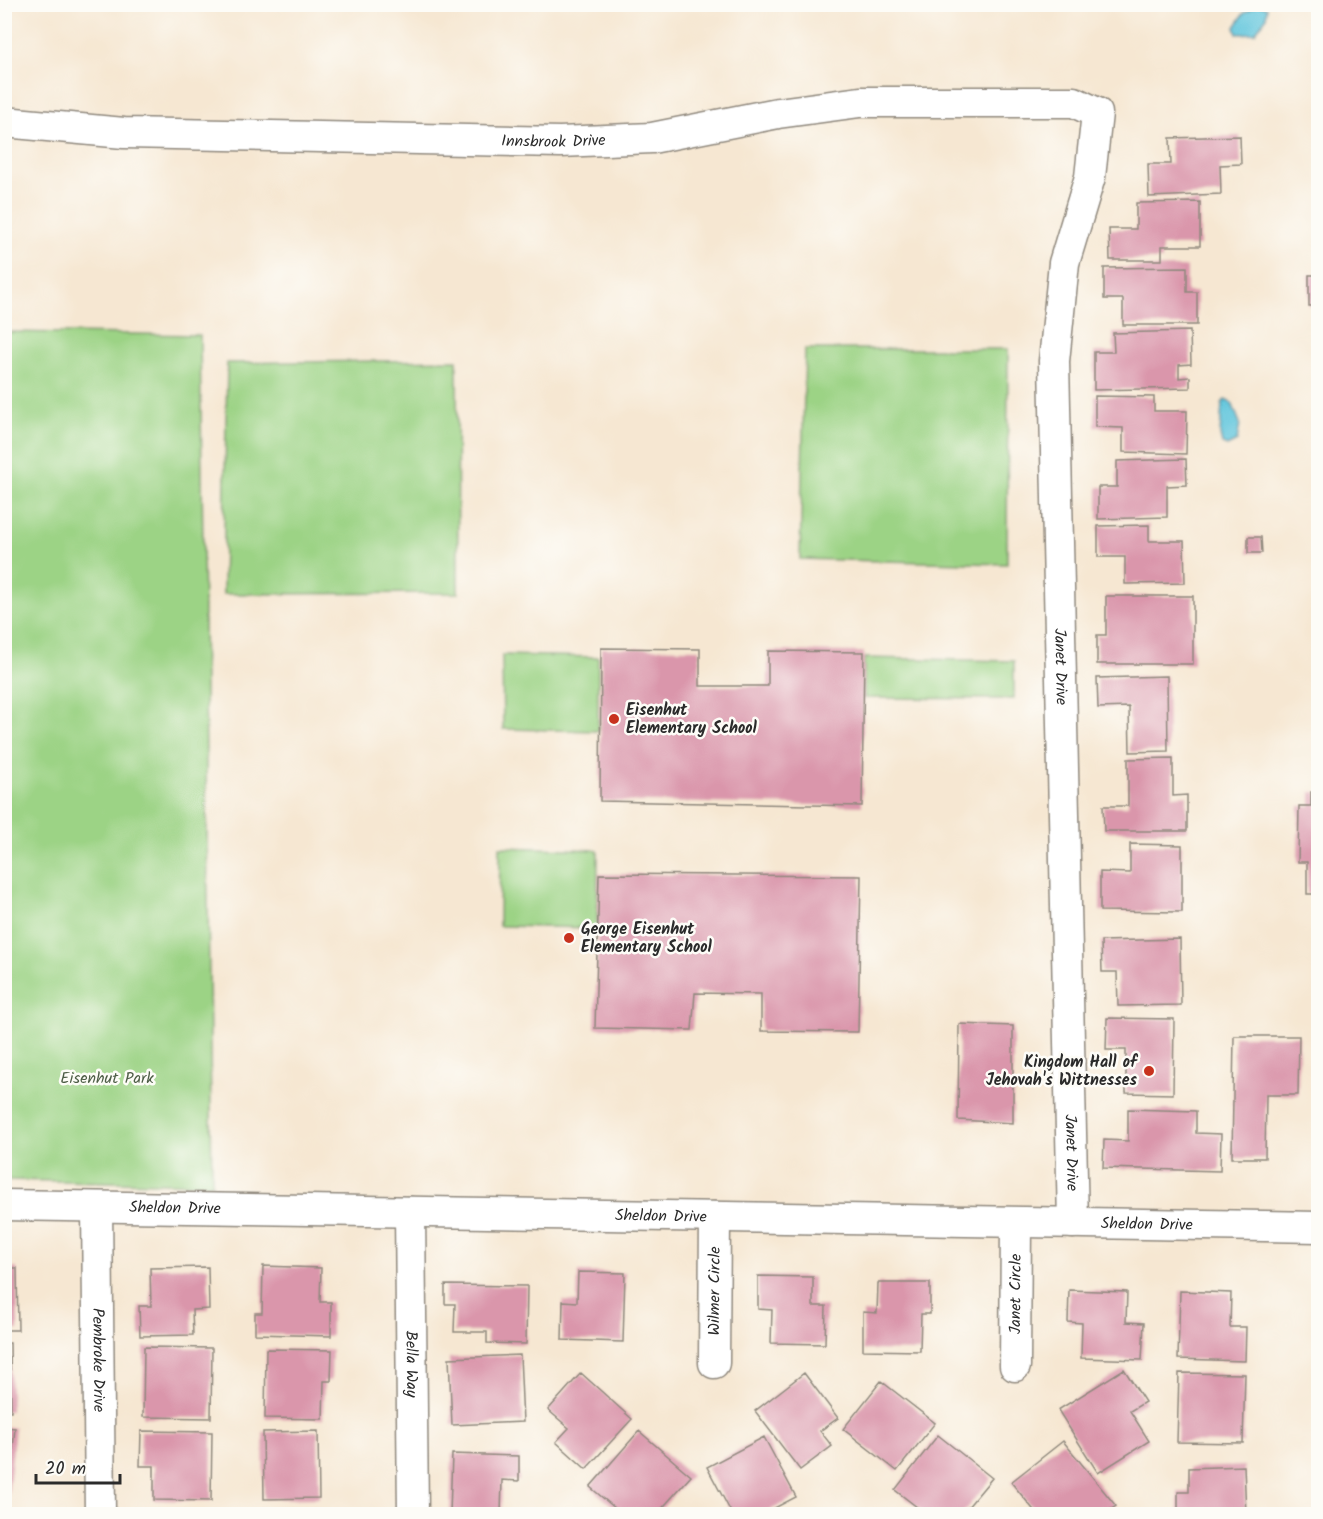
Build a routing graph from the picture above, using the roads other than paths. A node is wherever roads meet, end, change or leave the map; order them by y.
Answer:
1 (1097, 113) joint
2 (4, 122) edge
3 (4, 1205) edge
4 (97, 1207) junction
5 (410, 1212) junction
6 (716, 1217) junction
7 (1017, 1222) junction
8 (1073, 1223) junction
9 (1318, 1227) edge
10 (714, 1363) dead end
11 (1015, 1366) dead end
12 (100, 1515) edge
13 (413, 1515) edge

1 - 2 street, Innsbrook Drive
1 - 8 street, Janet Drive
3 - 4 street, Sheldon Drive
4 - 5 street, Sheldon Drive
4 - 12 street, Pembroke Drive
5 - 6 street, Sheldon Drive
5 - 13 street, Bella Way
6 - 7 street, Sheldon Drive
6 - 10 street, Wilmer Circle
7 - 8 street, Sheldon Drive
7 - 11 street, Janet Circle
8 - 9 street, Sheldon Drive

